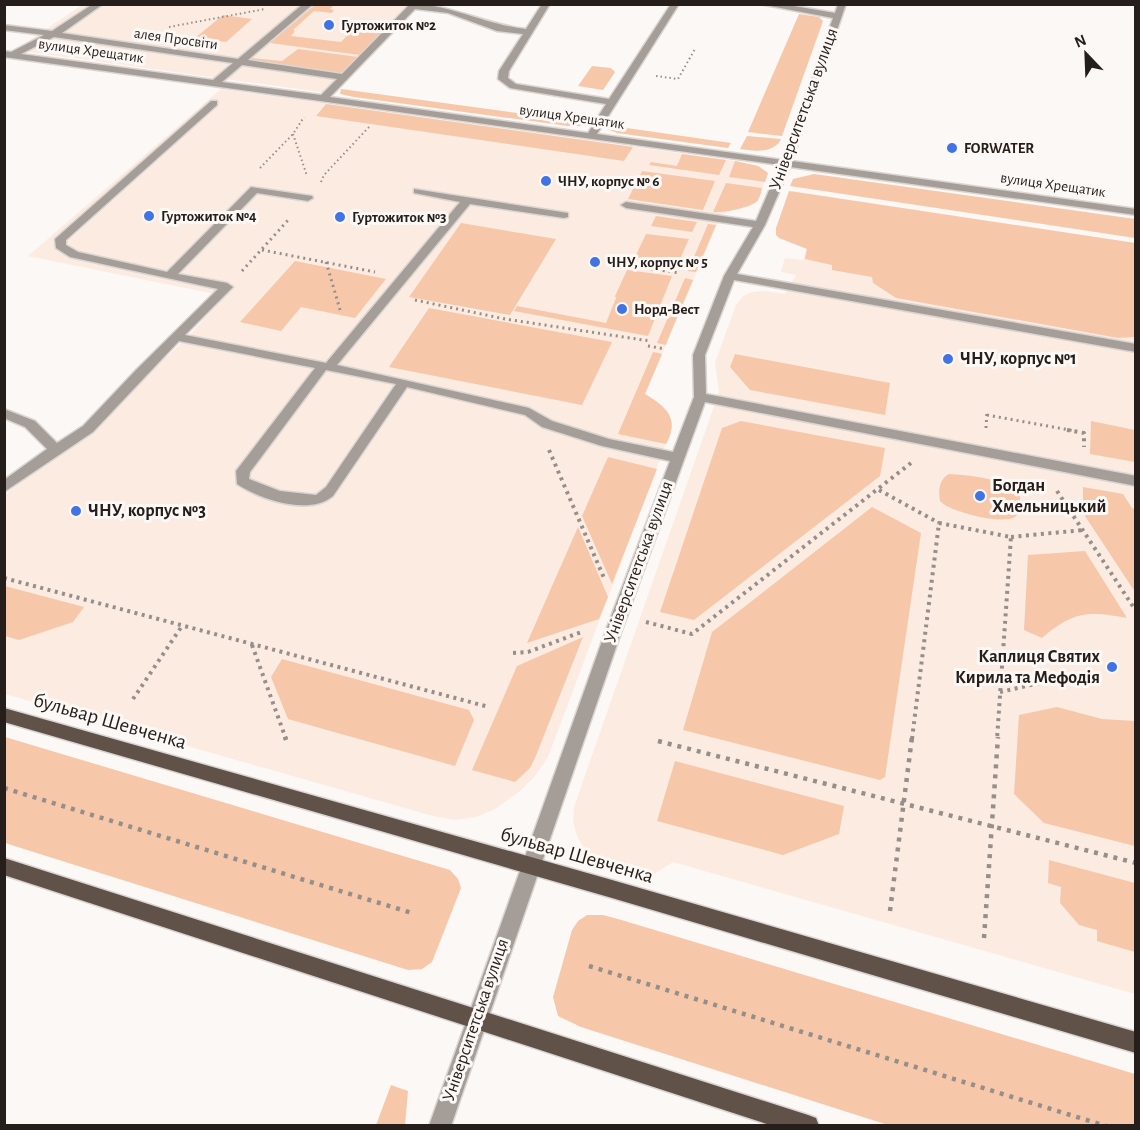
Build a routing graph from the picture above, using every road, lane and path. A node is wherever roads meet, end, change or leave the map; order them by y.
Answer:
1 (99, 4) edge
2 (309, 4) edge
3 (546, 4) edge
4 (675, 4) edge
5 (764, 4) edge
6 (842, 4) edge
7 (414, 5) edge
8 (268, 8) dead end
9 (838, 16) junction
10 (4, 27) edge
11 (162, 28) dead end
12 (528, 33) junction
13 (53, 34) junction
14 (695, 49) dead end
15 (8, 55) edge
16 (240, 62) junction
17 (655, 76) dead end
18 (344, 77) junction
19 (215, 83) junction
20 (324, 98) junction
21 (611, 102) junction
22 (214, 103) dead end
23 (304, 117) dead end
24 (369, 126) dead end
25 (293, 134) junction
26 (591, 135) junction
27 (787, 162) junction
28 (255, 189) junction
29 (418, 191) dead end
30 (310, 195) junction
31 (467, 200) junction
32 (626, 205) dead end
33 (1136, 212) edge
34 (564, 215) dead end
35 (760, 225) junction
36 (261, 250) junction
37 (326, 262) junction
38 (639, 267) dead end
39 (680, 273) dead end
40 (170, 276) junction
41 (730, 276) junction
42 (403, 277) junction
43 (227, 287) junction
44 (389, 294) junction
45 (177, 337) junction
46 (350, 341) junction
47 (650, 341) dead end
48 (648, 346) dead end
49 (1136, 348) edge
50 (665, 349) dead end
51 (326, 367) junction
52 (404, 382) junction
53 (700, 397) junction
54 (4, 413) edge
55 (547, 424) junction
56 (986, 430) dead end
57 (937, 442) junction
58 (56, 450) junction
59 (1083, 457) dead end
60 (677, 458) junction
61 (1039, 462) junction
62 (1136, 481) edge
63 (4, 487) edge
64 (879, 490) junction
65 (939, 523) junction
66 (1083, 530) junction
67 (1011, 537) junction
68 (4, 578) edge
69 (1136, 611) edge
70 (620, 616) junction
71 (650, 623) dead end
72 (182, 626) junction
73 (614, 630) junction
74 (251, 644) junction
75 (513, 653) dead end
76 (1093, 671) dead end
77 (1000, 692) junction
78 (133, 699) dead end
79 (489, 707) dead end
80 (4, 716) edge
81 (286, 740) dead end
82 (658, 741) dead end
83 (4, 788) edge
84 (904, 802) junction
85 (992, 826) junction
86 (1136, 863) edge
87 (4, 866) edge
88 (530, 866) junction
89 (890, 911) dead end
90 (411, 913) dead end
91 (984, 938) dead end
92 (589, 966) dead end
93 (477, 1019) junction
94 (1136, 1043) edge
95 (440, 1125) edge
96 (808, 1125) edge
97 (1106, 1125) edge

1 - 13 street
2 - 16 street
3 - 12 street
4 - 21 street
5 - 9 street
6 - 9 street, Університетська вулиця
7 - 12 street
7 - 18 street
8 - 11 path
9 - 27 street, Університетська вулиця
10 - 13 street, алея Просвіти
12 - 21 street
13 - 15 street
13 - 16 street, алея Просвіти
14 - 17 path
15 - 19 street, вулиця Хрещатик
16 - 18 street, алея Просвіти
16 - 19 street
18 - 20 street
19 - 20 street, вулиця Хрещатик
20 - 26 street, вулиця Хрещатик
21 - 26 street
22 - 40 street
23 - 25 path
24 - 30 path
25 - 28 path
25 - 30 path
26 - 27 street, вулиця Хрещатик
27 - 33 street, вулиця Хрещатик
27 - 35 street, Університетська вулиця
28 - 30 street
28 - 40 street
29 - 31 street
30 - 36 path
31 - 34 street
31 - 42 street
32 - 35 street
35 - 41 street, Університетська вулиця
36 - 37 path
36 - 43 path
37 - 42 path
37 - 46 path
38 - 39 path
40 - 43 street
41 - 49 street
41 - 53 street, Університетська вулиця
42 - 44 street
43 - 45 street
44 - 46 street
44 - 47 path
45 - 51 street
45 - 58 street
46 - 51 street
48 - 50 path
51 - 52 street
51 - 52 street
52 - 55 street
53 - 57 street
53 - 60 street, Університетська вулиця
54 - 58 street
55 - 60 street
55 - 70 path
56 - 59 path
57 - 61 street
57 - 64 path
58 - 63 street
60 - 70 street, Університетська вулиця
61 - 62 street
61 - 66 path
64 - 65 path
64 - 71 path
65 - 67 path
65 - 84 path
66 - 67 path
66 - 69 path
67 - 77 path
68 - 72 path
70 - 73 street, Університетська вулиця
72 - 74 path
72 - 78 path
73 - 75 path
73 - 88 street, Університетська вулиця
74 - 79 path
74 - 81 path
76 - 77 path
77 - 85 path
80 - 88 main road, бульвар Шевченка
82 - 84 path
83 - 90 path
84 - 85 path
84 - 89 path
85 - 86 path
85 - 91 path
87 - 93 main road
88 - 93 street, Університетська вулиця
88 - 94 main road, бульвар Шевченка
92 - 97 path
93 - 95 street, Університетська вулиця
93 - 96 main road

